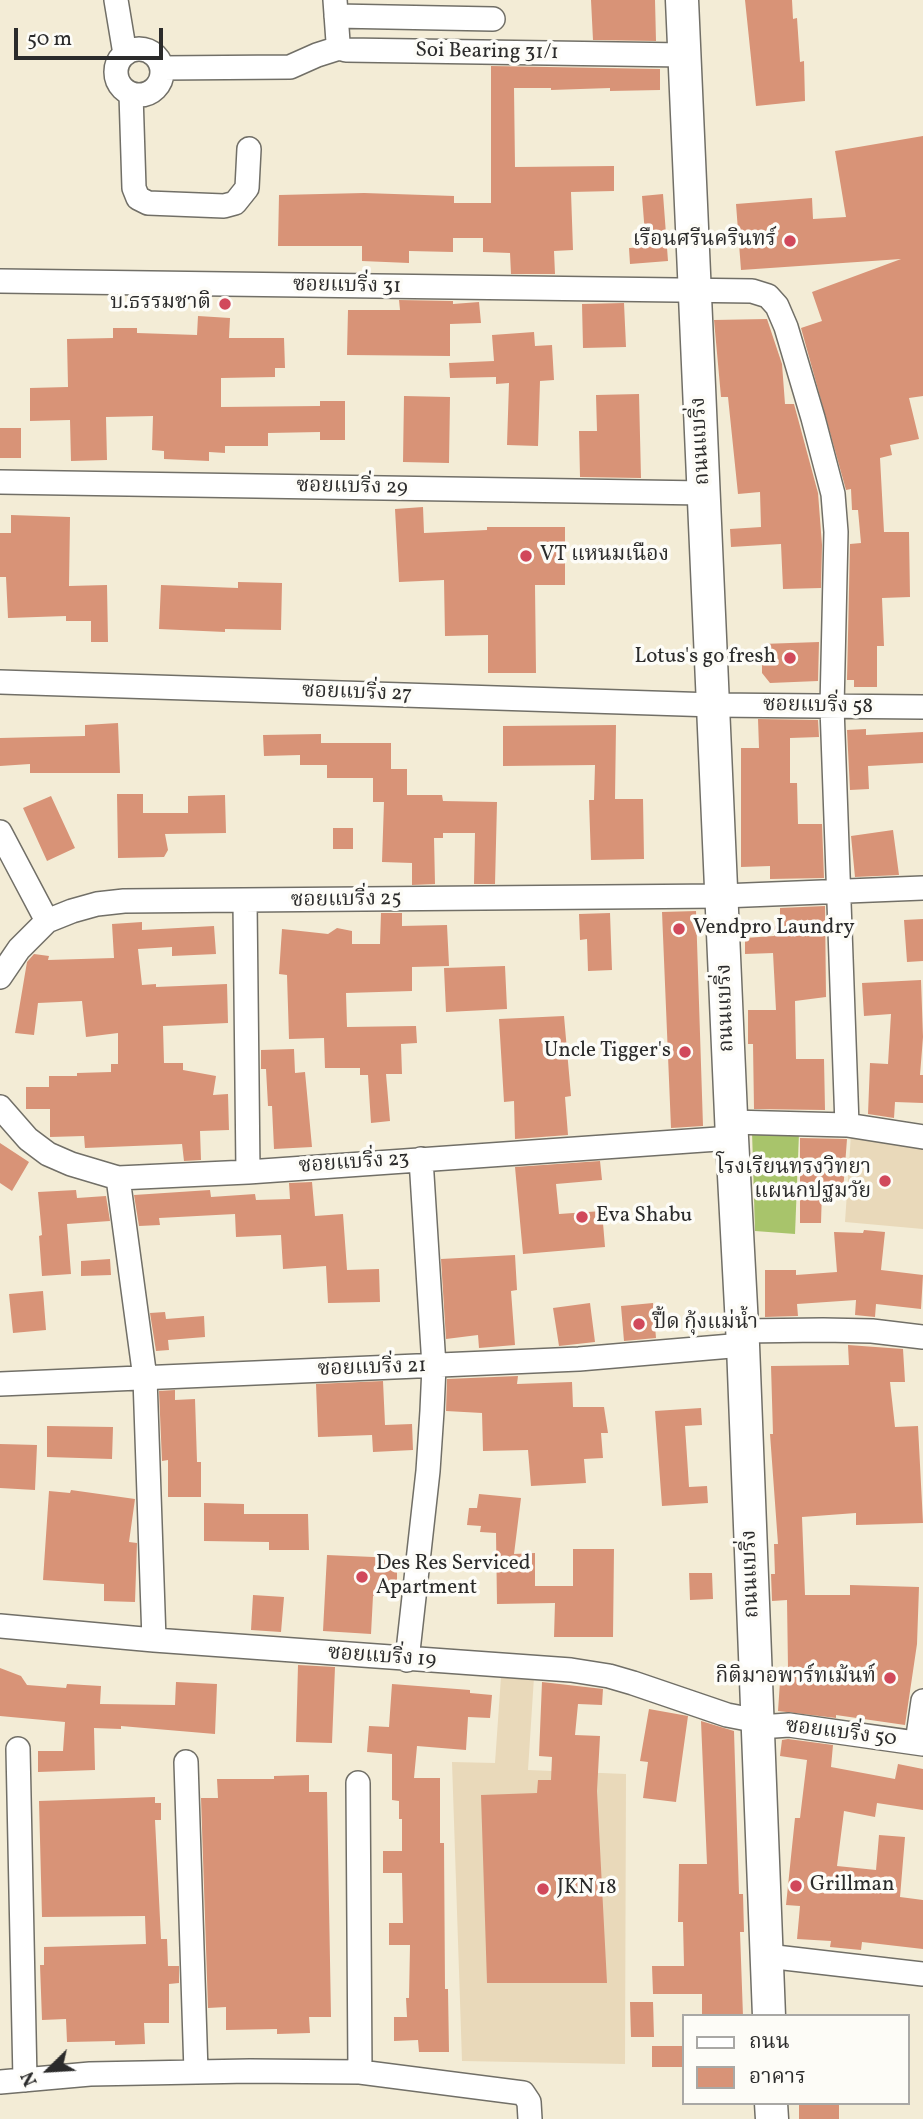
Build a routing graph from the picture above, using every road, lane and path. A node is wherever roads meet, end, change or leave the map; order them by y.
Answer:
1 (116, 0) edge
2 (682, 0) edge
3 (336, 8) edge
4 (493, 19) dead end
5 (339, 48) junction
6 (125, 54) junction
7 (684, 55) junction
8 (162, 68) junction
9 (131, 93) junction
10 (249, 149) dead end
11 (0, 281) edge
12 (694, 291) junction
13 (0, 482) edge
14 (704, 493) junction
15 (0, 682) edge
16 (714, 705) junction
17 (832, 707) junction
18 (923, 707) edge
19 (0, 832) edge
20 (923, 888) edge
21 (839, 892) junction
22 (722, 896) junction
23 (245, 902) junction
24 (47, 921) junction
25 (0, 977) edge
26 (0, 1107) edge
27 (847, 1125) junction
28 (732, 1130) junction
29 (923, 1137) edge
30 (421, 1159) junction
31 (248, 1172) junction
32 (118, 1178) junction
33 (923, 1337) edge
34 (742, 1338) junction
35 (434, 1366) junction
36 (145, 1378) junction
37 (0, 1384) edge
38 (0, 1626) edge
39 (155, 1640) junction
40 (407, 1660) junction
41 (923, 1702) edge
42 (759, 1724) junction
43 (920, 1744) edge
44 (19, 1749) dead end
45 (186, 1762) dead end
46 (358, 1783) dead end
47 (767, 1956) junction
48 (923, 1974) edge
49 (769, 2014) edge
50 (196, 2072) junction
51 (360, 2072) junction
52 (25, 2080) junction
53 (0, 2082) edge
54 (530, 2119) edge

1 - 6 street
2 - 7 main road, ถนนแบริ่ง
3 - 4 street
3 - 5 street
5 - 7 street, Soi Bearing 31/1
5 - 8 street
6 - 8 street
6 - 9 street
7 - 12 main road, ถนนแบริ่ง
8 - 9 street
9 - 10 street
11 - 12 street, ซอยแบริ่ง 31
12 - 14 main road, ถนนแบริ่ง
12 - 17 street, ซอยแบริ่ง 31
13 - 14 street, ซอยแบริ่ง 29
14 - 16 main road, ถนนแบริ่ง
15 - 16 street, ซอยแบริ่ง 27
16 - 17 street, ซอยแบริ่ง 58
16 - 22 main road, ถนนแบริ่ง
17 - 18 street, ซอยแบริ่ง 58
17 - 21 street
19 - 24 street
20 - 21 street, ซอยแบริ่ง 25
21 - 22 street, ซอยแบริ่ง 25
21 - 27 street
22 - 23 street, ซอยแบริ่ง 25
22 - 28 main road, ถนนแบริ่ง
23 - 24 street, ซอยแบริ่ง 25
23 - 31 street
24 - 25 street, ซอยแบริ่ง 25
26 - 32 street, ซอยแบริ่ง 23
27 - 28 street, ซอยแบริ่ง 23
27 - 29 street, ซอยแบริ่ง 23
28 - 30 street, ซอยแบริ่ง 23
28 - 34 main road, ถนนแบริ่ง
30 - 31 street, ซอยแบริ่ง 23
30 - 35 street
31 - 32 street, ซอยแบริ่ง 23
32 - 36 street
33 - 34 street, ซอยแบริ่ง 21
34 - 35 street, ซอยแบริ่ง 21
34 - 42 main road, ถนนแบริ่ง
35 - 36 street, ซอยแบริ่ง 21
35 - 40 street
36 - 37 street, ซอยแบริ่ง 21
36 - 39 street
38 - 39 street, ซอยแบริ่ง 19
39 - 40 street, ซอยแบริ่ง 19
40 - 42 street, ซอยแบริ่ง 19
41 - 43 street
42 - 43 street, ซอยแบริ่ง 50
42 - 47 main road, ถนนแบริ่ง
44 - 52 street
45 - 50 street
46 - 51 street
47 - 48 street
47 - 49 main road, ถนนแบริ่ง
50 - 51 street
50 - 52 street
51 - 54 street
52 - 53 street

